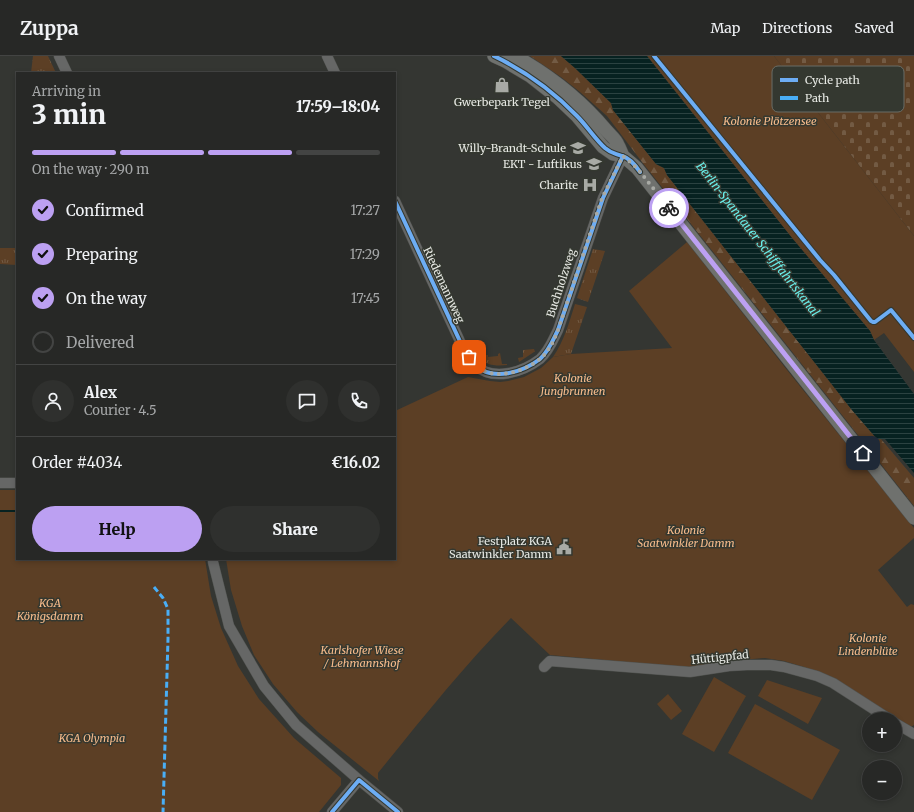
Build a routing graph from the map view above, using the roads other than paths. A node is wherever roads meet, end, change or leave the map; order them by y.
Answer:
1 (60, 56) edge
2 (327, 56) edge
3 (494, 56) edge
4 (515, 56) edge
5 (67, 72) edge
6 (335, 72) edge
7 (623, 156) junction
8 (396, 204) edge
9 (484, 371) joint
10 (0, 483) edge
11 (16, 484) edge
12 (914, 518) edge
13 (213, 560) edge
14 (544, 667) dead end
15 (878, 712) edge
16 (902, 727) edge
17 (914, 734) edge
18 (359, 780) junction
19 (332, 812) edge
20 (398, 812) edge

1 - 5 street
2 - 6 street
3 - 7 main road
4 - 7 main road
7 - 9 street, Buchholzweg
7 - 12 main road
8 - 9 street, Riedemannweg
10 - 11 street
13 - 18 street
14 - 15 street, Hüttigpfad
16 - 17 street
18 - 19 street
18 - 20 street

